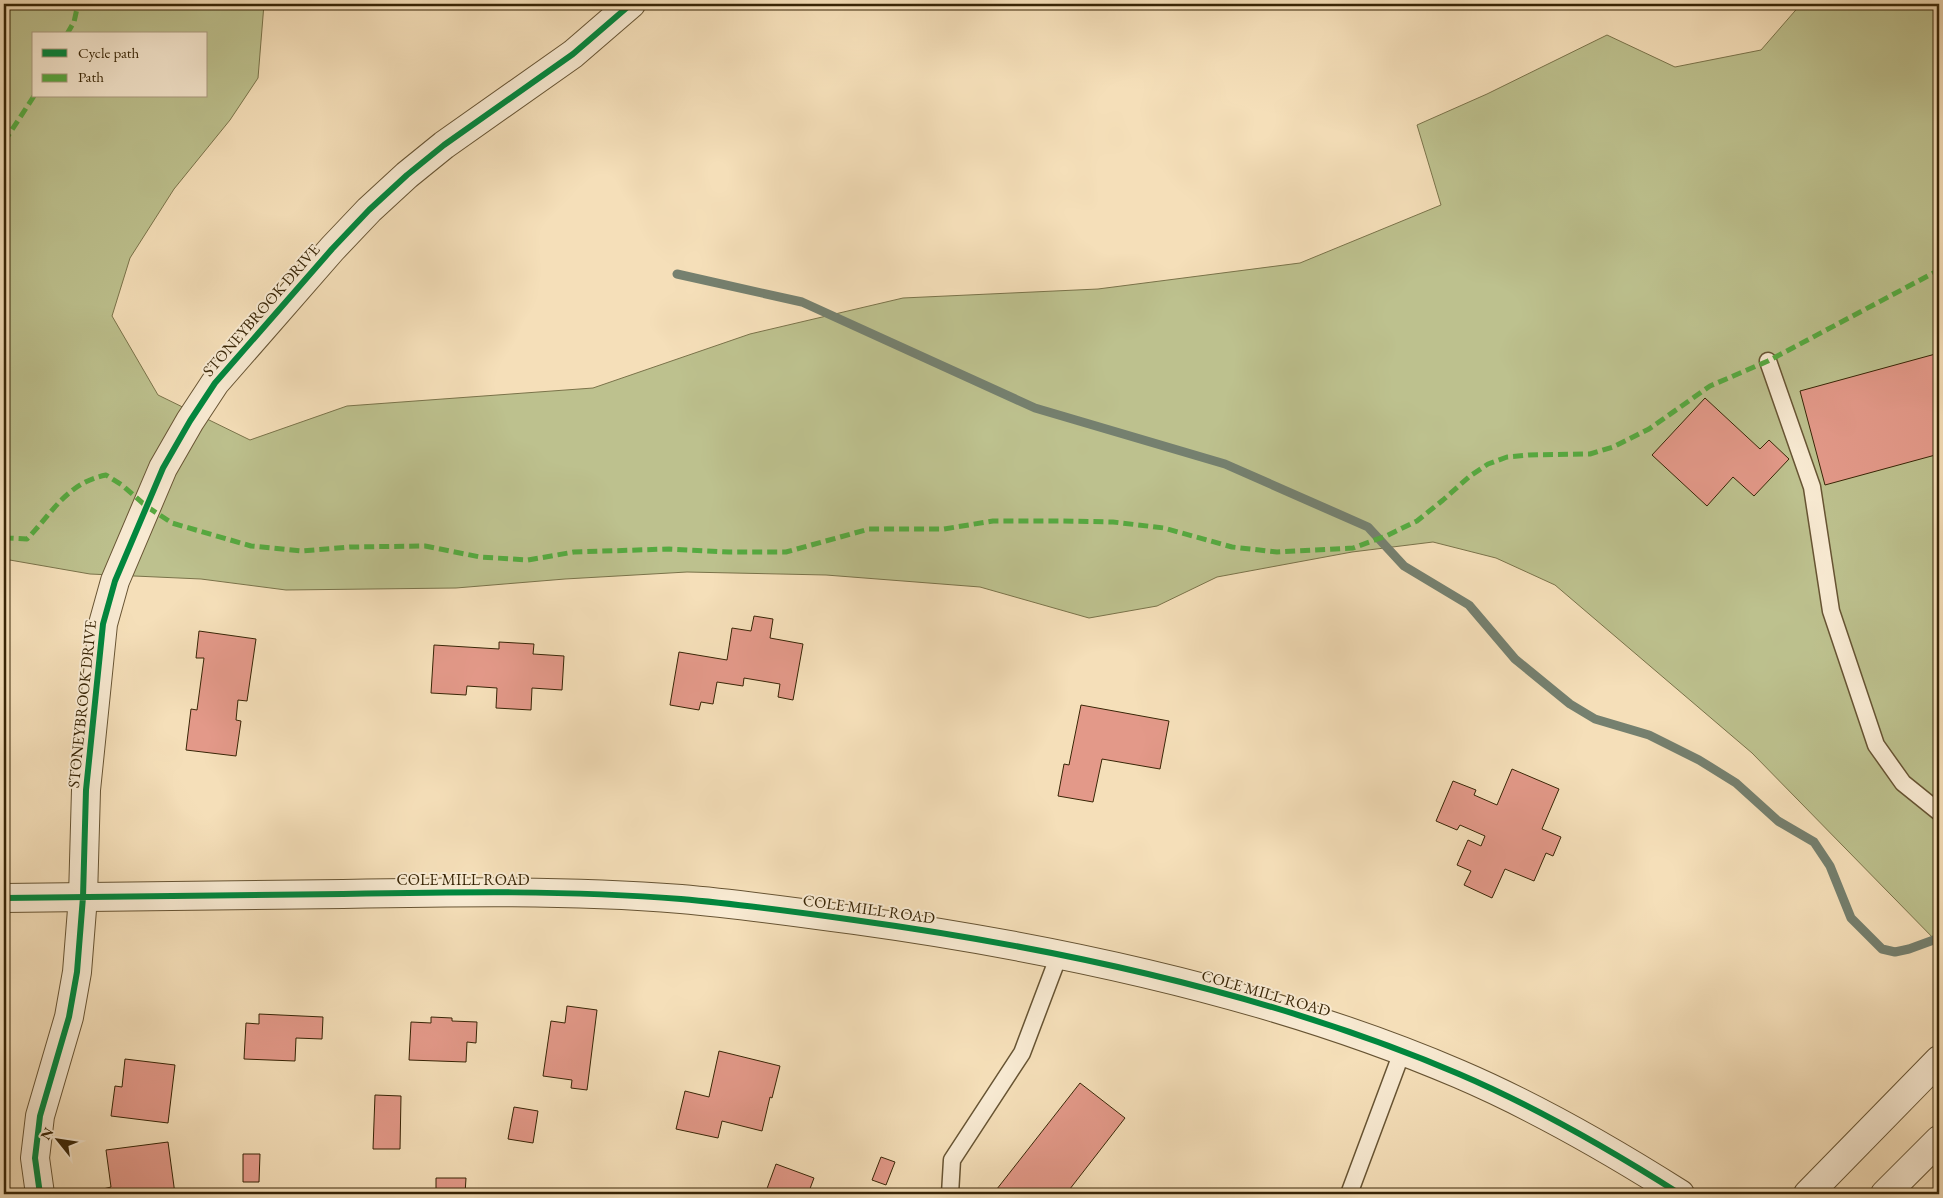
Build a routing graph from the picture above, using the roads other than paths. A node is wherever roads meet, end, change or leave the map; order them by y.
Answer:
1 (631, 4) edge
2 (1768, 361) dead end
3 (1939, 812) edge
4 (83, 897) junction
5 (4, 898) edge
6 (1059, 954) junction
7 (1402, 1052) junction
8 (1939, 1060) edge
9 (1939, 1140) edge
10 (40, 1194) edge
11 (950, 1194) edge
12 (1349, 1194) edge
13 (1680, 1194) edge
14 (1808, 1194) edge
15 (1885, 1194) edge

1 - 4 street, STONEYBROOK DRIVE
2 - 3 lane
4 - 5 street, COLE MILL ROAD
4 - 6 street, COLE MILL ROAD
4 - 10 street, STONEYBROOK DRIVE
6 - 7 street, COLE MILL ROAD
6 - 11 lane
7 - 12 lane
7 - 13 street, COLE MILL ROAD
8 - 14 street
9 - 15 street

